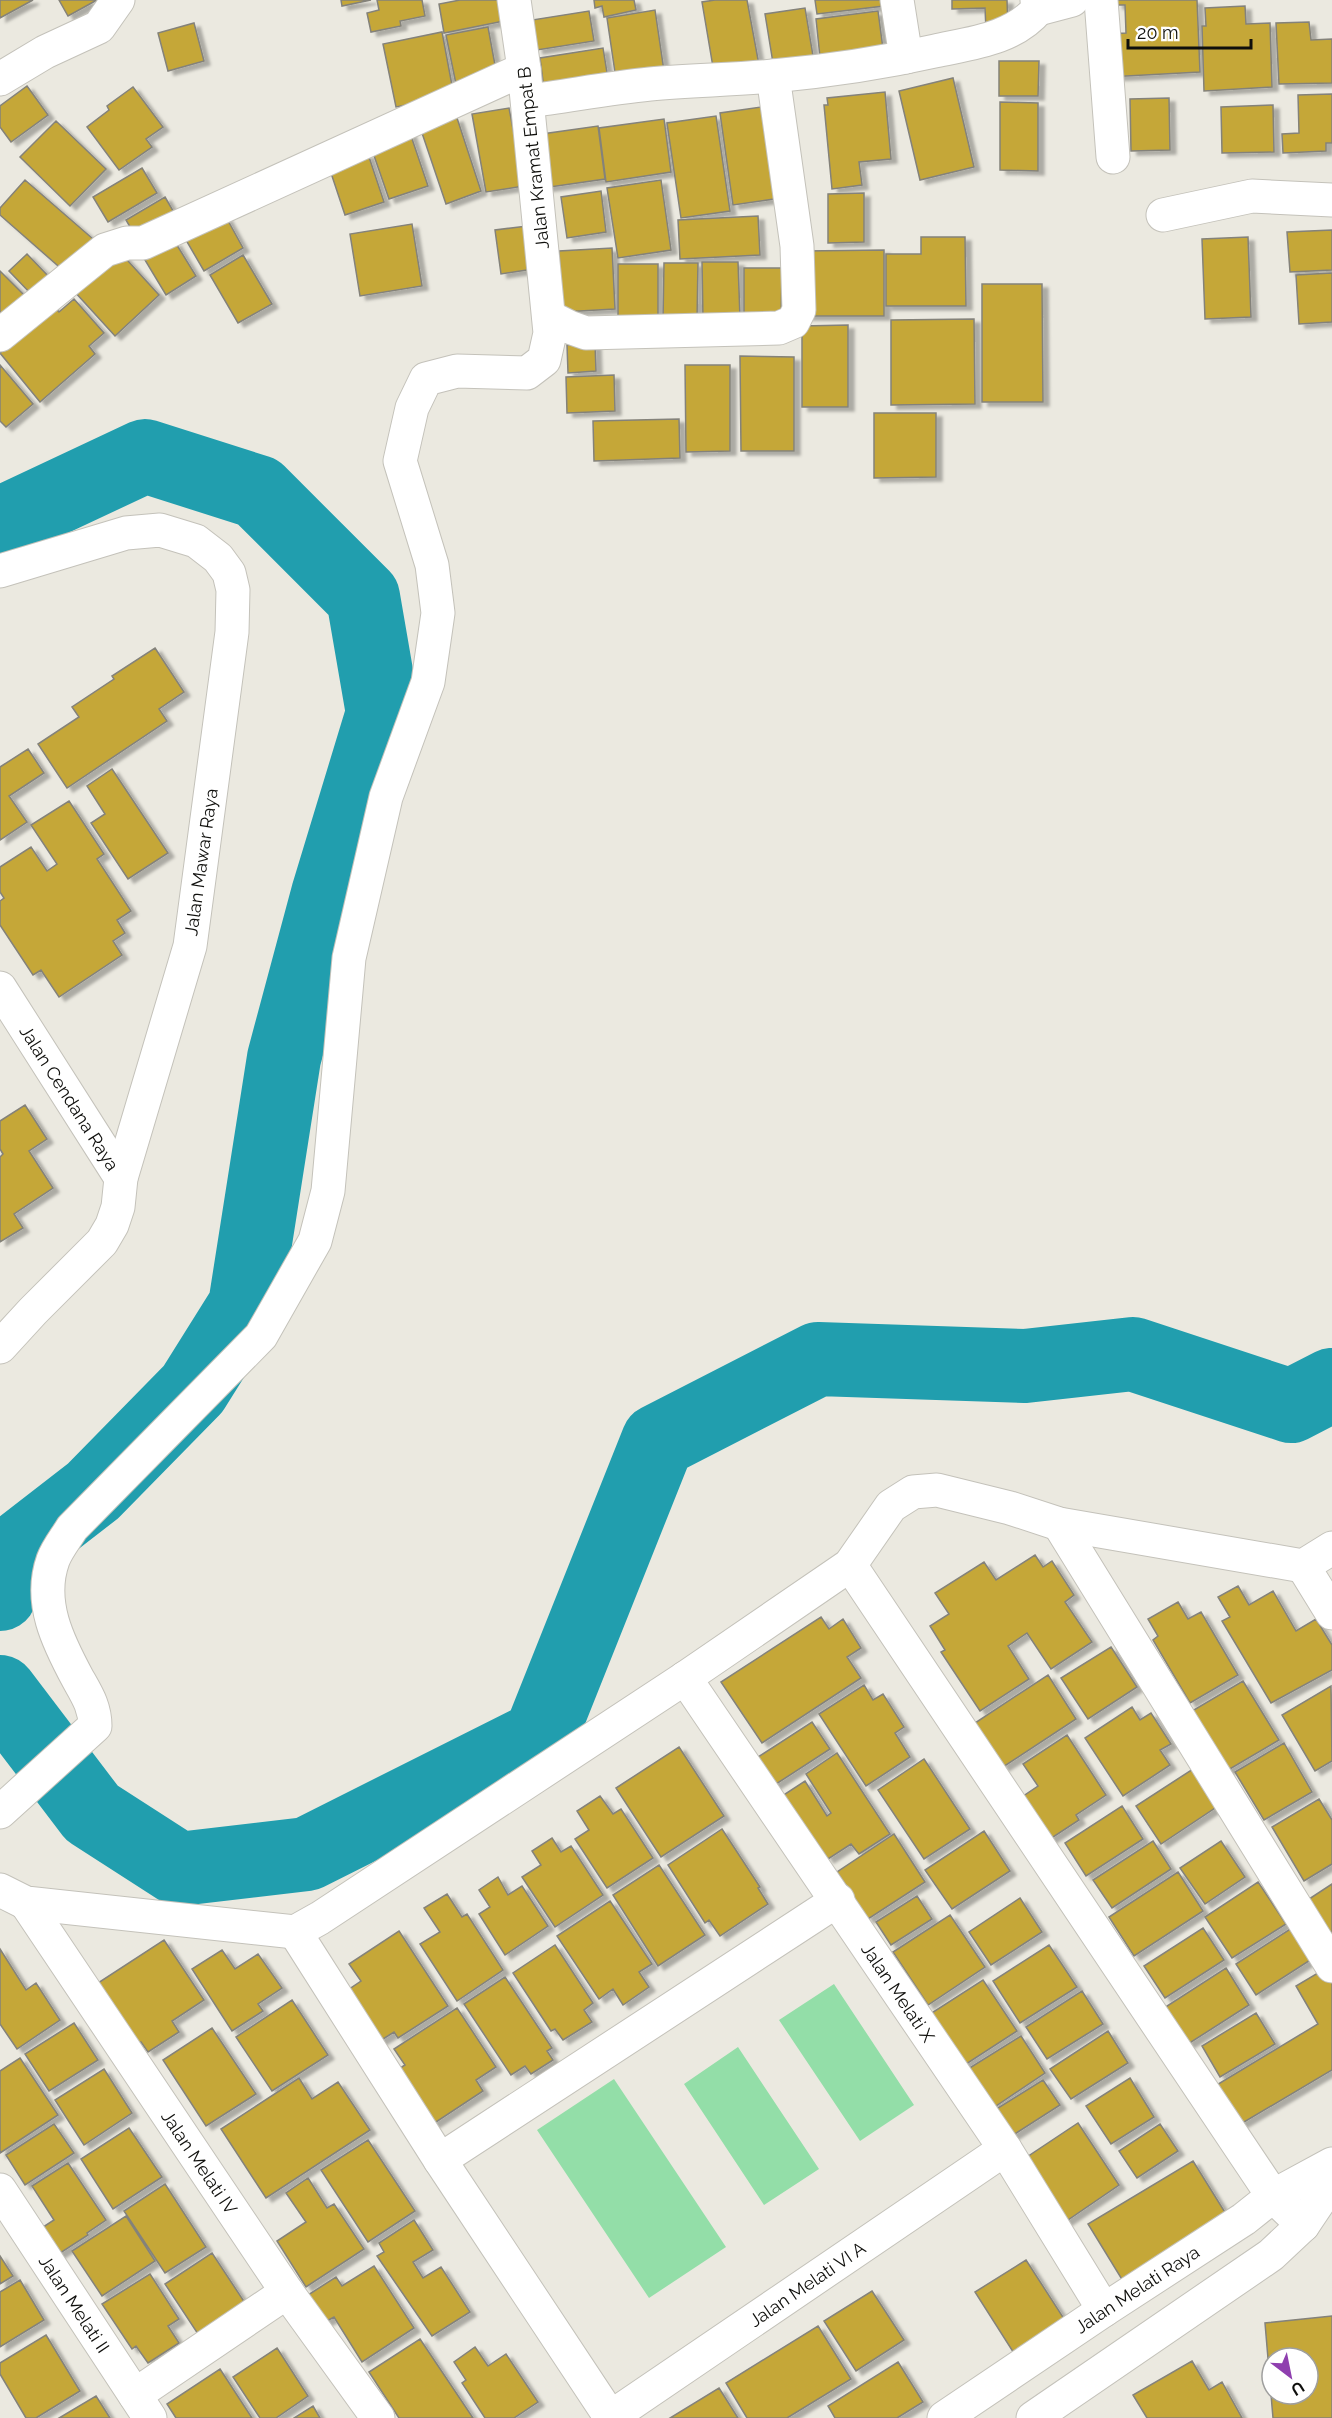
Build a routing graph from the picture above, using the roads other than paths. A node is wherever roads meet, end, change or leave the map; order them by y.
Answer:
1 (118, 0) edge
2 (514, 0) edge
3 (897, 0) edge
4 (1072, 0) edge
5 (1101, 0) edge
6 (1038, 4) edge
7 (906, 57) junction
8 (524, 69) junction
9 (772, 76) junction
10 (0, 80) edge
11 (528, 101) junction
12 (1113, 157) dead end
13 (1332, 200) edge
14 (1163, 214) dead end
15 (549, 317) junction
16 (0, 335) edge
17 (0, 571) edge
18 (0, 988) edge
19 (121, 1178) junction
20 (0, 1347) edge
21 (1059, 1524) junction
22 (1332, 1548) edge
23 (850, 1565) junction
24 (1303, 1566) junction
25 (1332, 1613) edge
26 (685, 1678) junction
27 (1, 1812) edge
28 (13, 1896) edge
29 (838, 1900) junction
30 (295, 1932) junction
31 (1332, 1966) edge
32 (1005, 2150) junction
33 (440, 2160) junction
34 (1332, 2164) edge
35 (1332, 2182) edge
36 (0, 2190) edge
37 (1273, 2196) junction
38 (1303, 2225) junction
39 (287, 2292) junction
40 (1104, 2310) junction
41 (142, 2407) edge
42 (1049, 2413) edge
43 (378, 2418) edge
44 (611, 2418) edge
45 (944, 2418) edge

1 - 10 street
2 - 8 street, Jalan Kramat Empat B
3 - 7 street
4 - 6 street
5 - 12 street
6 - 7 street
7 - 9 street
8 - 11 street, Jalan Kramat Empat B
8 - 16 street
9 - 11 street
9 - 15 street
11 - 15 street, Jalan Kramat Empat B
13 - 14 street
15 - 27 street, Jalan Kramat Empat B
17 - 19 street, Jalan Mawar Raya
18 - 19 street, Jalan Cendana Raya
19 - 20 street, Jalan Mawar Raya
21 - 23 street
21 - 24 street
21 - 31 street
22 - 24 street
23 - 26 street
23 - 37 street
24 - 25 street
26 - 29 street, Jalan Melati X
26 - 30 street
28 - 30 street
28 - 39 street, Jalan Melati IV
29 - 32 street, Jalan Melati X
29 - 33 street
30 - 33 street
32 - 40 street, Jalan Melati X
32 - 44 street, Jalan Melati VI A
33 - 44 street
34 - 37 street, Jalan Melati Raya
35 - 38 street
36 - 41 street, Jalan Melati II
37 - 38 street
37 - 40 street, Jalan Melati Raya
38 - 42 street
39 - 41 street
39 - 43 street, Jalan Melati IV
40 - 45 street, Jalan Melati Raya

